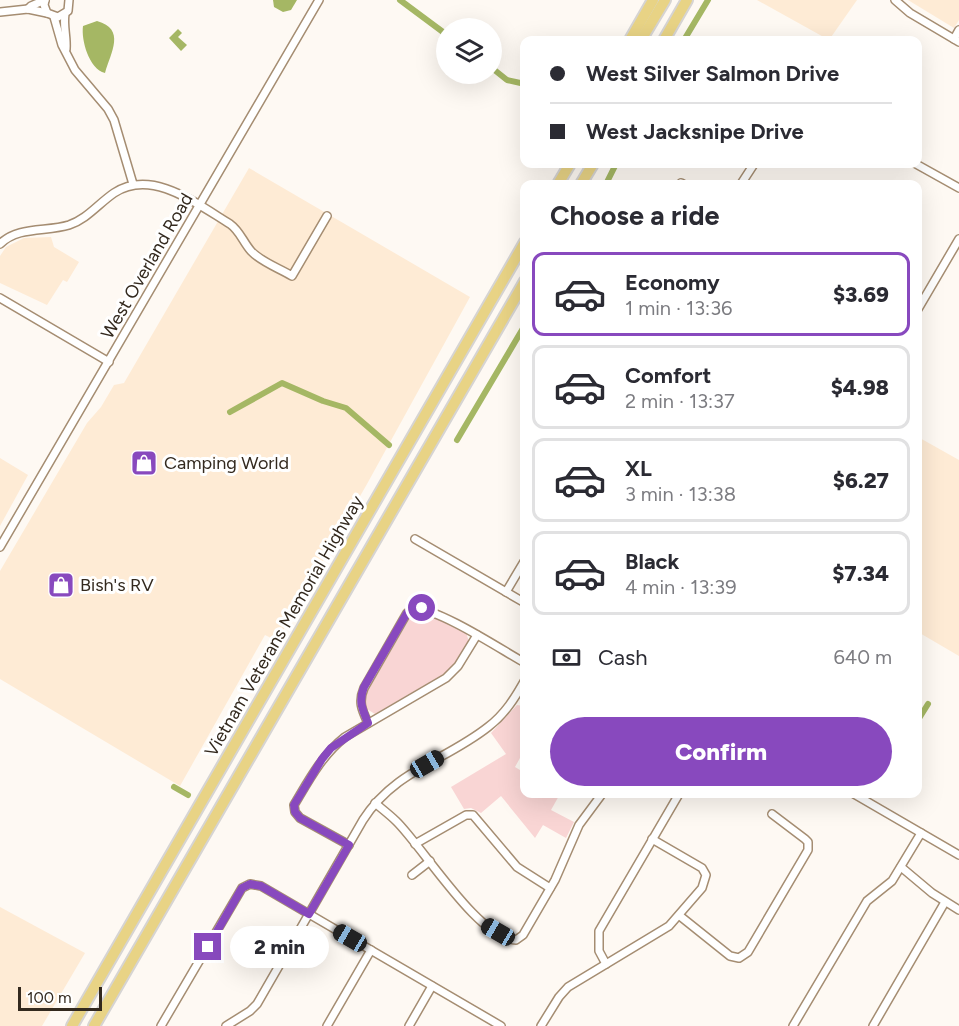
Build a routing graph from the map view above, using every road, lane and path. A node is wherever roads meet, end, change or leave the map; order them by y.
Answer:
1 (45, 0) edge
2 (69, 0) edge
3 (320, 0) edge
4 (653, 0) edge
5 (665, 0) edge
6 (687, 0) edge
7 (895, 0) edge
8 (27, 9) junction
9 (0, 12) edge
10 (65, 14) junction
11 (51, 15) junction
12 (959, 30) edge
13 (632, 36) edge
14 (643, 36) edge
15 (666, 36) edge
16 (957, 40) edge
17 (66, 49) junction
18 (922, 167) edge
19 (133, 184) junction
20 (959, 188) edge
21 (200, 206) junction
22 (327, 216) dead end
23 (959, 239) edge
24 (0, 244) edge
25 (520, 251) edge
26 (520, 290) edge
27 (0, 298) edge
28 (922, 302) edge
29 (109, 362) junction
30 (416, 539) dead end
31 (0, 547) edge
32 (520, 568) edge
33 (506, 592) junction
34 (520, 600) edge
35 (477, 635) junction
36 (520, 660) edge
37 (520, 697) edge
38 (368, 723) junction
39 (599, 798) edge
40 (677, 798) edge
41 (861, 798) edge
42 (375, 803) junction
43 (772, 814) dead end
44 (921, 832) junction
45 (652, 839) junction
46 (415, 844) junction
47 (349, 845) junction
48 (959, 855) edge
49 (430, 861) junction
50 (901, 867) junction
51 (412, 875) dead end
52 (550, 888) junction
53 (945, 902) junction
54 (959, 910) edge
55 (309, 914) junction
56 (680, 916) junction
57 (371, 950) junction
58 (606, 964) junction
59 (432, 986) junction
60 (72, 1026) edge
61 (94, 1026) edge
62 (161, 1026) edge
63 (226, 1026) edge
64 (327, 1026) edge
65 (409, 1026) edge
66 (501, 1026) edge
67 (541, 1026) edge
68 (793, 1026) edge
69 (873, 1026) edge

1 - 8 street
1 - 11 street
2 - 10 street
3 - 21 street, West Overland Road
4 - 13 highway
5 - 14 highway
6 - 15 highway
7 - 16 street
8 - 9 street
8 - 11 street
10 - 11 street
10 - 17 street
11 - 17 street
12 - 16 street
17 - 19 street
18 - 20 street
19 - 21 street
19 - 24 street
21 - 22 street
21 - 29 street, West Overland Road
23 - 28 street
25 - 60 highway, Vietnam Veterans Memorial Highway
26 - 61 highway, Vietnam Veterans Memorial Highway
27 - 29 street
29 - 31 street, West Overland Road
30 - 33 street
32 - 33 street
33 - 34 street
35 - 36 street
35 - 38 street
35 - 38 street
37 - 42 street
38 - 47 street
39 - 52 street
40 - 45 street
41 - 44 street
42 - 46 street
42 - 47 street
43 - 56 street
44 - 48 street
44 - 50 street
45 - 56 street
45 - 58 street
46 - 49 street
46 - 52 street
47 - 55 street
49 - 51 street
49 - 52 street
50 - 53 street
50 - 68 street
53 - 54 street
53 - 69 street
55 - 57 street
55 - 62 street
55 - 63 street
56 - 58 street
57 - 59 street
57 - 64 street
58 - 67 street
59 - 65 street
59 - 66 street

